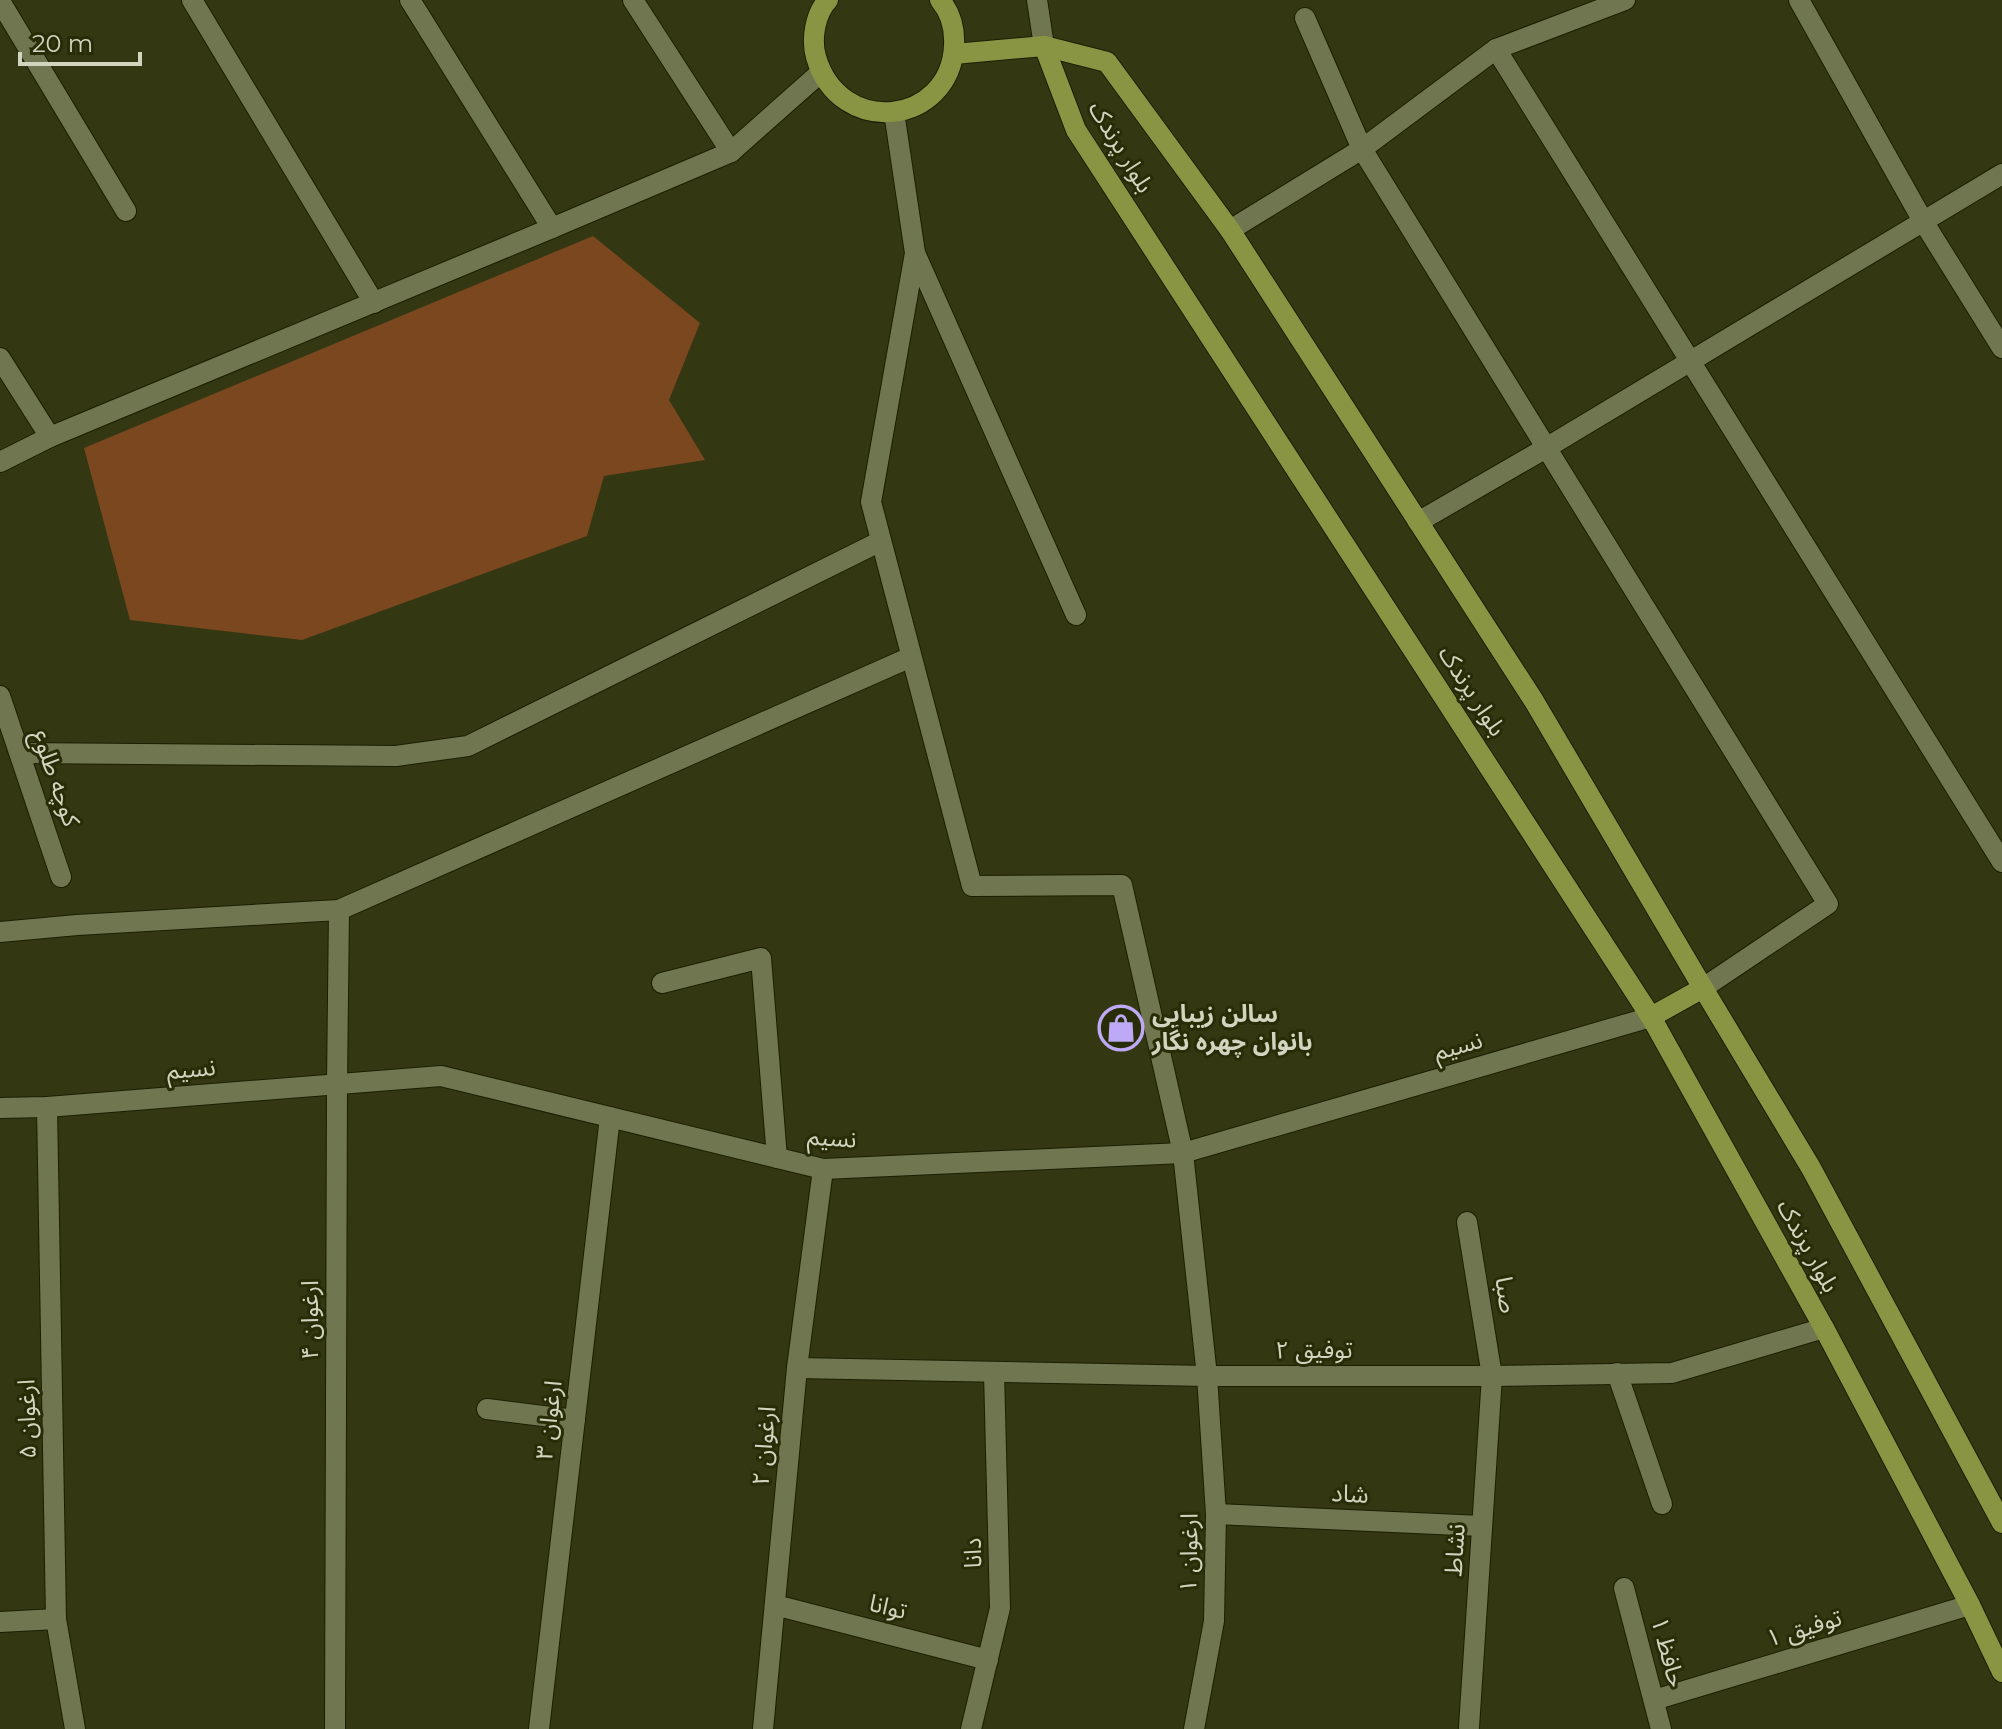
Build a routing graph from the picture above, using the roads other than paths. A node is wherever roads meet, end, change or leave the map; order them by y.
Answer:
1 (192, 0) edge
2 (410, 0) edge
3 (633, 0) edge
4 (828, 0) edge
5 (1037, 0) edge
6 (1625, 0) edge
7 (1799, 0) edge
8 (0, 1) edge
9 (944, 2) edge
10 (1305, 18) dead end
11 (1044, 46) junction
12 (1496, 49) junction
13 (954, 54) junction
14 (820, 73) junction
15 (894, 112) junction
16 (1362, 149) junction
17 (731, 152) junction
18 (2002, 174) edge
19 (126, 211) dead end
20 (1923, 221) junction
21 (552, 228) junction
22 (1230, 230) junction
23 (915, 253) junction
24 (374, 303) junction
25 (2002, 348) edge
26 (0, 358) edge
27 (1691, 361) junction
28 (50, 437) junction
29 (1546, 448) junction
30 (0, 462) edge
31 (1418, 522) junction
32 (881, 541) junction
33 (1076, 615) dead end
34 (911, 657) junction
35 (0, 696) edge
36 (21, 753) junction
37 (2002, 862) edge
38 (61, 877) dead end
39 (339, 910) junction
40 (0, 932) edge
41 (662, 983) dead end
42 (1703, 988) junction
43 (1651, 1017) junction
44 (337, 1083) junction
45 (47, 1107) junction
46 (0, 1108) edge
47 (610, 1117) junction
48 (1183, 1153) junction
49 (777, 1158) junction
50 (823, 1169) junction
51 (1467, 1222) dead end
52 (1824, 1328) junction
53 (797, 1368) junction
54 (994, 1372) junction
55 (1617, 1373) junction
56 (1207, 1376) junction
57 (1492, 1376) junction
58 (487, 1409) dead end
59 (575, 1420) junction
60 (1662, 1504) dead end
61 (1216, 1514) junction
62 (2002, 1523) edge
63 (1482, 1526) junction
64 (1624, 1588) dead end
65 (775, 1605) junction
66 (1970, 1605) junction
67 (56, 1619) junction
68 (0, 1622) edge
69 (988, 1660) junction
70 (2002, 1672) edge
71 (1654, 1700) junction
72 (1469, 1727) dead end
73 (75, 1729) edge
74 (335, 1729) edge
75 (539, 1729) edge
76 (763, 1729) edge
77 (971, 1729) edge
78 (1194, 1729) edge
79 (1661, 1729) edge

1 - 24 street
2 - 21 street
3 - 17 street
4 - 14 main road
5 - 11 street
6 - 12 street
7 - 20 street
8 - 19 street
9 - 13 main road
10 - 16 street
11 - 13 main road
11 - 22 main road, بلوار پرندک
11 - 43 main road, بلوار پرندک
12 - 16 street
12 - 27 street
13 - 15 main road
14 - 15 main road
14 - 17 street
15 - 23 street
16 - 22 street
16 - 29 street
17 - 21 street
18 - 20 street
20 - 25 street
20 - 27 street
21 - 24 street
22 - 31 main road, بلوار پرندک
23 - 32 street
23 - 33 street
24 - 28 street
26 - 28 street
27 - 29 street
27 - 37 street
28 - 30 street
29 - 31 street
29 - 42 street
31 - 42 main road, بلوار پرندک
32 - 34 street
32 - 36 street
34 - 39 street
34 - 48 street, ارغوان ۱
35 - 36 street, کوچه طلوع
36 - 38 street, کوچه طلوع
39 - 40 street
39 - 44 street, ارغوان ۴
41 - 49 street
42 - 43 main road
42 - 62 main road, بلوار پرندک
43 - 48 street, نسیم
43 - 52 main road, بلوار پرندک
44 - 45 street, نسیم
44 - 47 street, نسیم
44 - 74 street, ارغوان ۴
45 - 46 street, نسیم
45 - 67 street, ارغوان ۵
47 - 49 street, نسیم
47 - 59 street, ارغوان ۳
48 - 50 street, نسیم
48 - 56 street, ارغوان ۱
49 - 50 street, نسیم
50 - 53 street, ارغوان ۲
51 - 57 street, صبا
52 - 55 street, توفیق ۲
52 - 66 main road, بلوار پرندک
53 - 54 street, توفیق ۲
53 - 65 street, ارغوان ۲
54 - 56 street, توفیق ۲
54 - 69 street, دانا
55 - 57 street, توفیق ۲
55 - 60 street
56 - 57 street, توفیق ۲
56 - 61 street, ارغوان ۱
57 - 63 street, نشاط
58 - 59 street
59 - 75 street, ارغوان ۳
61 - 63 street, شاد
61 - 78 street, ارغوان ۱
63 - 72 street, نشاط
64 - 71 street, حافظ ۱
65 - 69 street, توانا
65 - 76 street, ارغوان ۲
66 - 70 main road, بلوار پرندک
66 - 71 street, توفیق ۱
67 - 68 street
67 - 73 street, ارغوان ۵
69 - 77 street, دانا
71 - 79 street, حافظ ۱

